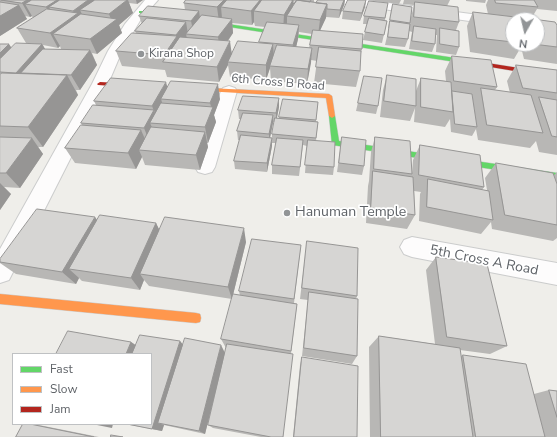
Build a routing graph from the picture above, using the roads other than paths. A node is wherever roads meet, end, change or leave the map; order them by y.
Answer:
1 (340, 0) edge
2 (141, 7) edge
3 (505, 22) edge
4 (557, 76) edge
5 (100, 84) junction
6 (146, 86) edge
7 (176, 88) edge
8 (229, 91) junction
9 (205, 167) dead end
10 (557, 176) edge
11 (412, 247) dead end
12 (0, 272) edge
13 (557, 274) edge
14 (0, 299) edge
15 (196, 318) dead end

1 - 3 street
2 - 4 street
2 - 5 street
5 - 6 street
5 - 12 street
7 - 8 street, 6th Cross B Road
8 - 9 street
8 - 10 street, 6th Cross B Road
11 - 13 street, 5th Cross A Road
14 - 15 street

